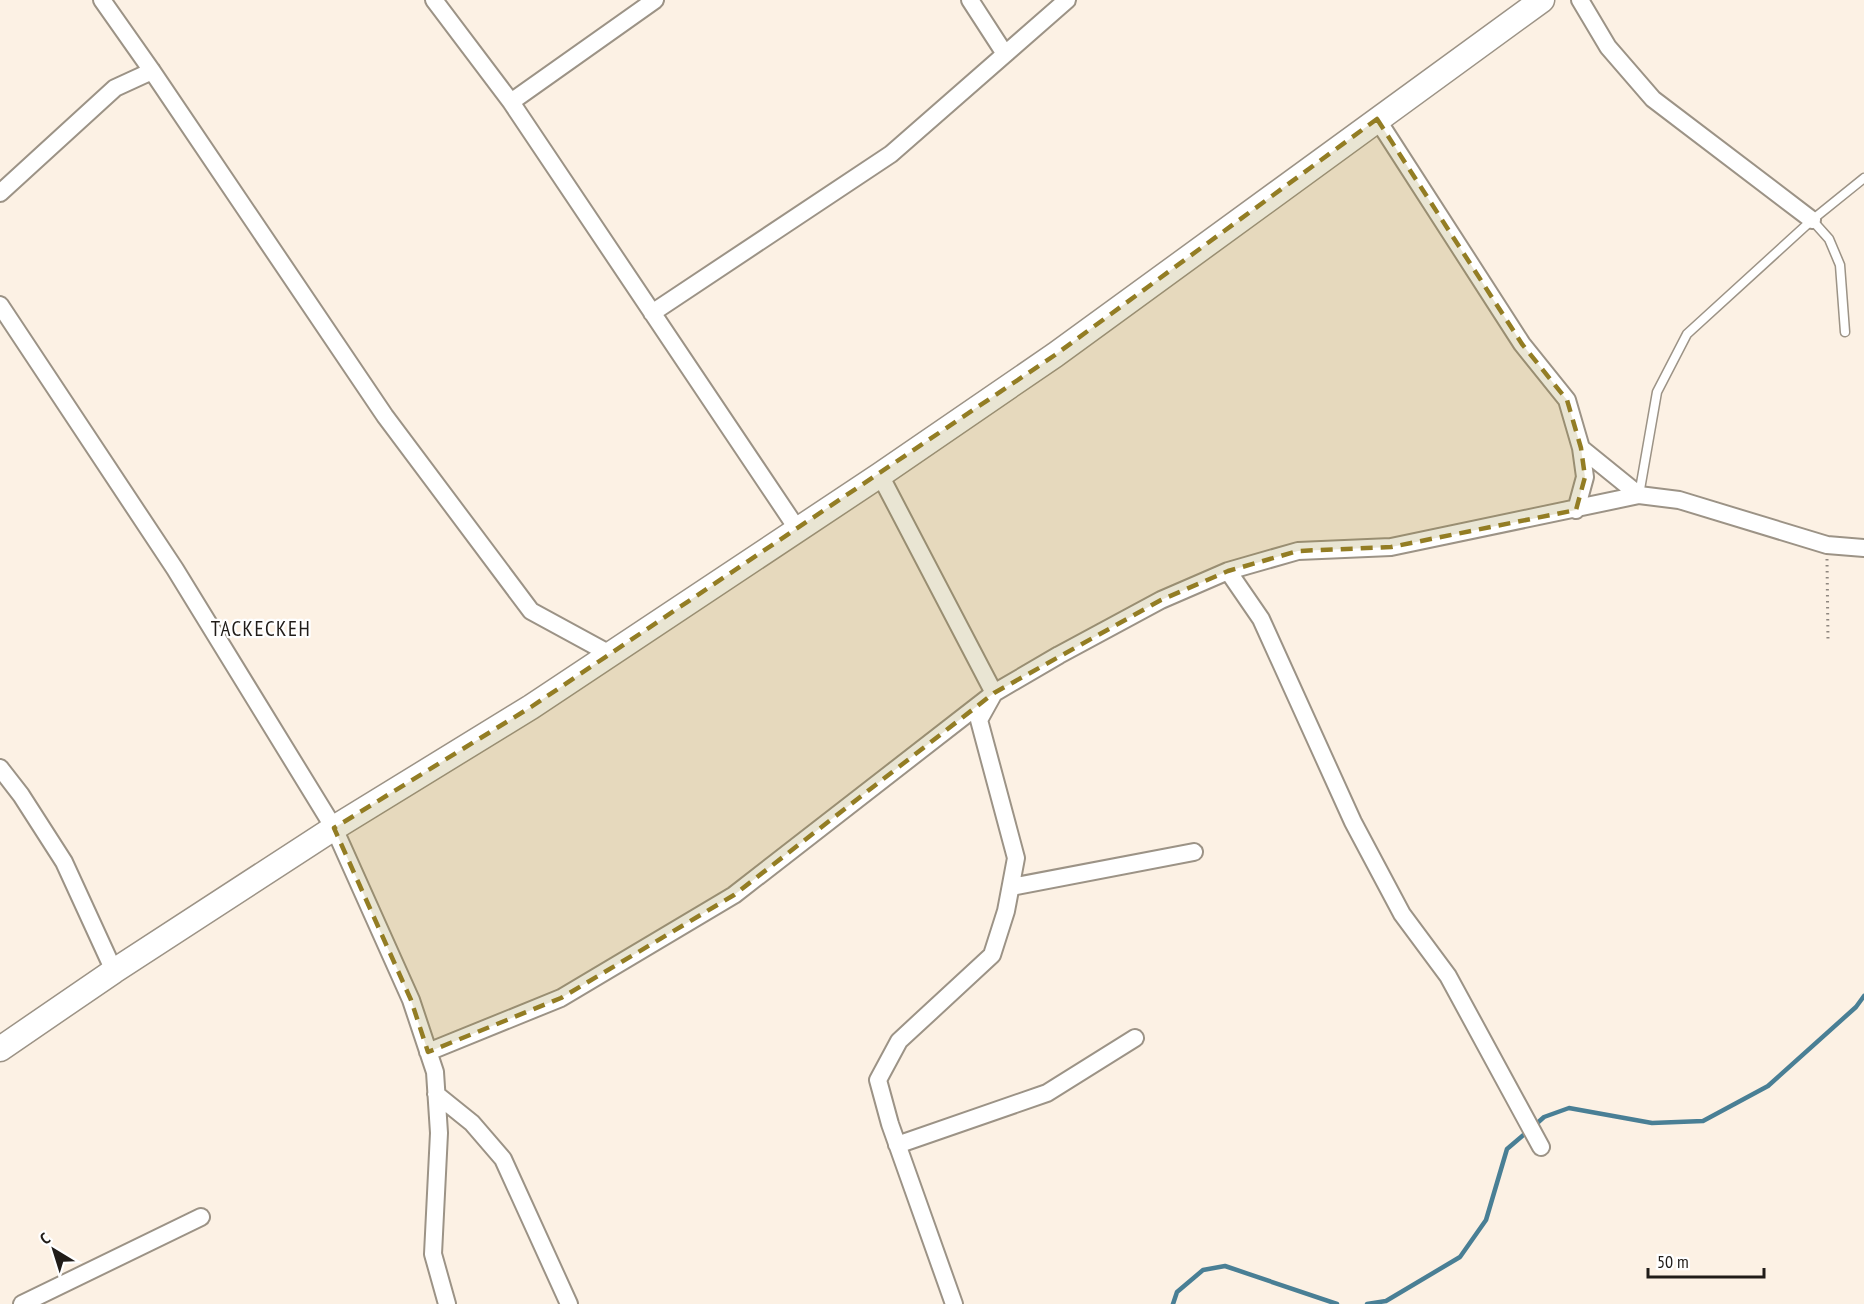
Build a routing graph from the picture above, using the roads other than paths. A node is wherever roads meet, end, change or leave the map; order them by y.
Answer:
1 (102, 0) edge
2 (434, 0) edge
3 (656, 0) edge
4 (970, 0) edge
5 (1067, 0) edge
6 (1580, 0) edge
7 (1538, 1) edge
8 (1005, 54) junction
9 (152, 71) junction
10 (511, 102) junction
11 (1377, 119) junction
12 (1864, 178) edge
13 (0, 193) edge
14 (1812, 220) junction
15 (0, 305) edge
16 (652, 313) junction
17 (1845, 332) dead end
18 (1581, 448) junction
19 (880, 475) junction
20 (1639, 495) junction
21 (1576, 510) junction
22 (798, 530) junction
23 (1864, 548) edge
24 (1228, 571) junction
25 (610, 654) junction
26 (994, 693) junction
27 (0, 768) edge
28 (334, 828) junction
29 (1194, 852) dead end
30 (1011, 887) junction
31 (114, 971) junction
32 (1135, 1038) dead end
33 (0, 1049) edge
34 (428, 1052) junction
35 (436, 1094) junction
36 (897, 1146) junction
37 (1541, 1147) dead end
38 (201, 1217) dead end
39 (22, 1304) edge
40 (447, 1304) edge
41 (569, 1304) edge
42 (954, 1304) edge

1 - 9 street
2 - 10 street
3 - 10 street
4 - 8 street
5 - 8 street
6 - 14 street
7 - 11 main road
8 - 16 street
9 - 13 street
9 - 25 street
10 - 16 street
11 - 18 street
11 - 19 main road
12 - 14 lane
14 - 17 lane
14 - 20 lane
15 - 28 street
16 - 22 street
18 - 20 street
18 - 21 street
19 - 22 main road
19 - 26 street
20 - 21 street
20 - 23 street
21 - 24 street
22 - 25 main road
24 - 26 street
24 - 37 street
25 - 28 main road
26 - 30 street
26 - 34 street
27 - 31 street
28 - 31 main road
28 - 34 street
29 - 30 street
30 - 36 street
31 - 33 main road
32 - 36 street
34 - 35 street
35 - 40 street
35 - 41 street
36 - 42 street
38 - 39 street

